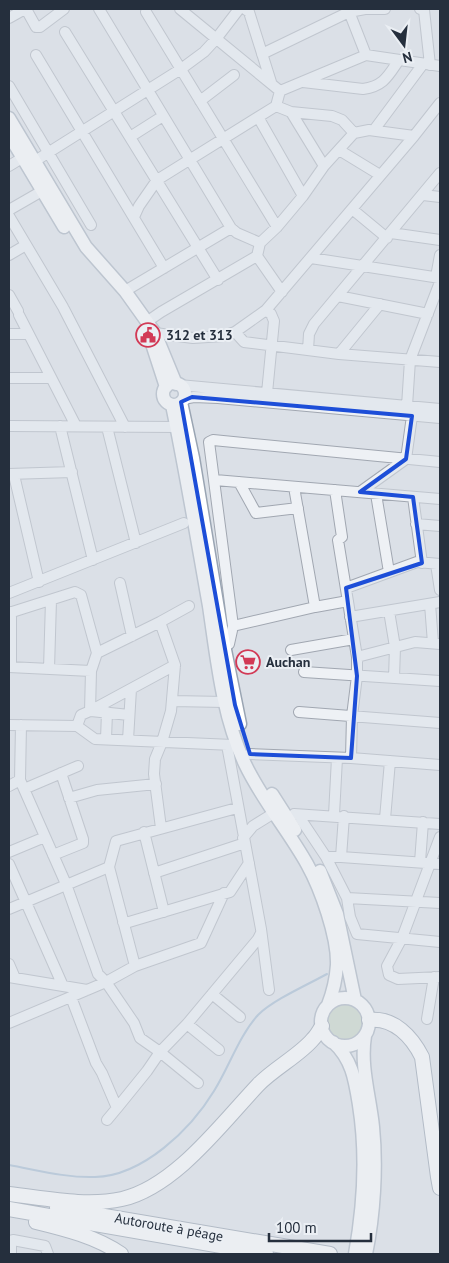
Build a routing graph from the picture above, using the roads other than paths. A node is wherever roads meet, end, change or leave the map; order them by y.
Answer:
1 (25, 9) edge
2 (64, 9) edge
3 (99, 9) edge
4 (180, 9) edge
5 (385, 9) edge
6 (420, 9) edge
7 (247, 10) edge
8 (349, 11) edge
9 (146, 12) dead end
10 (9, 18) edge
11 (65, 32) dead end
12 (216, 39) junction
13 (262, 54) junction
14 (36, 55) dead end
15 (366, 55) junction
16 (399, 60) junction
17 (431, 65) edge
18 (181, 69) junction
19 (234, 74) dead end
20 (303, 82) junction
21 (271, 83) junction
22 (9, 86) edge
23 (148, 90) junction
24 (280, 91) junction
25 (200, 101) junction
26 (440, 103) edge
27 (276, 106) junction
28 (114, 111) junction
29 (291, 112) junction
30 (164, 116) junction
31 (258, 117) junction
32 (9, 118) edge
33 (374, 130) junction
34 (82, 131) junction
35 (354, 133) junction
36 (9, 135) edge
37 (414, 136) junction
38 (130, 137) junction
39 (224, 138) junction
40 (339, 150) junction
41 (48, 152) junction
42 (191, 158) junction
43 (28, 160) junction
44 (9, 166) edge
45 (324, 166) junction
46 (440, 173) edge
47 (380, 176) junction
48 (157, 180) junction
49 (42, 191) junction
50 (422, 195) junction
51 (303, 196) junction
52 (440, 198) edge
53 (352, 208) junction
54 (9, 210) edge
55 (9, 216) edge
56 (134, 217) junction
57 (91, 225) dead end
58 (277, 227) junction
59 (231, 228) junction
60 (389, 235) junction
61 (440, 240) edge
62 (260, 243) junction
63 (26, 245) junction
64 (198, 248) junction
65 (9, 255) edge
66 (440, 255) edge
67 (257, 256) junction
68 (311, 258) junction
69 (362, 266) junction
70 (164, 268) junction
71 (439, 279) edge
72 (218, 280) junction
73 (125, 291) junction
74 (282, 292) junction
75 (9, 295) edge
76 (338, 296) junction
77 (380, 304) junction
78 (266, 310) junction
79 (428, 314) junction
80 (148, 321) junction
81 (235, 332) junction
82 (156, 333) junction
83 (9, 334) edge
84 (28, 334) junction
85 (272, 347) junction
86 (308, 350) junction
87 (339, 354) junction
88 (410, 360) junction
89 (440, 362) edge
90 (9, 378) edge
91 (51, 378) junction
92 (174, 385) junction
93 (267, 393) junction
94 (179, 402) junction
95 (440, 409) edge
96 (410, 411) junction
97 (440, 418) edge
98 (9, 426) edge
99 (60, 426) junction
100 (76, 426) junction
101 (107, 427) junction
102 (125, 427) junction
103 (177, 427) junction
104 (406, 459) junction
105 (440, 462) edge
106 (72, 472) junction
107 (11, 475) edge
108 (215, 480) junction
109 (239, 482) junction
110 (294, 487) junction
111 (335, 490) junction
112 (360, 492) junction
113 (376, 494) junction
114 (13, 495) edge
115 (413, 497) junction
116 (440, 499) edge
117 (298, 508) junction
118 (184, 523) dead end
119 (416, 524) junction
120 (440, 526) edge
121 (136, 542) junction
122 (93, 560) junction
123 (422, 562) junction
124 (438, 564) edge
125 (388, 572) junction
126 (39, 582) junction
127 (120, 583) dead end
128 (346, 588) junction
129 (440, 590) edge
130 (9, 593) edge
131 (51, 600) junction
132 (348, 602) junction
133 (440, 602) edge
134 (430, 604) junction
135 (189, 606) dead end
136 (314, 607) junction
137 (389, 611) junction
138 (10, 613) edge
139 (350, 617) junction
140 (160, 622) junction
141 (233, 626) junction
142 (132, 636) junction
143 (354, 639) junction
144 (437, 644) edge
145 (224, 645) junction
146 (395, 647) junction
147 (292, 650) dead end
148 (96, 653) junction
149 (357, 657) junction
150 (175, 666) junction
151 (10, 667) edge
152 (48, 669) junction
153 (92, 672) junction
154 (304, 672) dead end
155 (358, 676) junction
156 (394, 678) junction
157 (440, 682) edge
158 (131, 690) junction
159 (172, 701) junction
160 (225, 702) junction
161 (90, 710) junction
162 (107, 712) junction
163 (299, 712) dead end
164 (129, 715) junction
165 (352, 716) junction
166 (440, 722) edge
167 (9, 725) edge
168 (21, 725) junction
169 (77, 726) junction
170 (106, 739) junction
171 (128, 740) junction
172 (162, 742) junction
173 (232, 745) junction
174 (250, 754) junction
175 (337, 758) junction
176 (351, 758) junction
177 (390, 761) junction
178 (440, 765) edge
179 (78, 766) dead end
180 (61, 774) junction
181 (22, 784) junction
182 (156, 784) junction
183 (9, 786) edge
184 (69, 798) junction
185 (237, 808) junction
186 (279, 813) junction
187 (298, 815) junction
188 (339, 816) junction
189 (385, 819) junction
190 (424, 822) junction
191 (440, 824) edge
192 (161, 828) junction
193 (144, 832) junction
194 (45, 837) junction
195 (440, 837) edge
196 (244, 840) junction
197 (9, 852) edge
198 (53, 855) junction
199 (341, 857) junction
200 (326, 858) junction
201 (249, 863) junction
202 (430, 863) edge
203 (9, 864) edge
204 (109, 867) junction
205 (154, 873) junction
206 (66, 884) junction
207 (224, 893) junction
208 (347, 898) junction
209 (416, 900) junction
210 (26, 902) junction
211 (440, 903) edge
212 (9, 909) edge
213 (164, 912) junction
214 (123, 922) junction
215 (261, 933) junction
216 (402, 938) junction
217 (440, 942) edge
218 (9, 964) edge
219 (135, 966) junction
220 (437, 977) edge
221 (12, 978) edge
222 (106, 982) junction
223 (62, 986) junction
224 (88, 990) junction
225 (270, 990) dead end
226 (212, 994) junction
227 (71, 997) junction
228 (355, 1000) junction
229 (328, 1006) junction
230 (240, 1018) dead end
231 (427, 1019) dead end
232 (369, 1020) junction
233 (9, 1023) edge
234 (187, 1024) junction
235 (322, 1026) junction
236 (365, 1036) junction
237 (333, 1042) junction
238 (219, 1050) dead end
239 (160, 1052) junction
240 (198, 1083) dead end
241 (117, 1108) junction
242 (107, 1120) dead end
243 (440, 1188) edge
244 (9, 1194) edge
245 (9, 1199) edge
246 (9, 1209) edge
247 (9, 1216) edge
248 (363, 1239) junction
249 (10, 1241) edge
250 (11, 1254) edge
251 (48, 1254) edge
252 (121, 1254) edge
253 (266, 1254) edge
254 (330, 1254) edge
255 (354, 1254) edge
256 (366, 1254) edge

1 - 2 street
1 - 10 street
3 - 23 street
4 - 12 street
5 - 8 street
6 - 17 street
7 - 12 street
7 - 13 street
8 - 13 street
8 - 15 street
9 - 18 street
11 - 28 street
12 - 18 street
12 - 21 street
13 - 21 street
14 - 34 street
15 - 16 street
15 - 20 street
16 - 17 street
16 - 20 street
17 - 33 street
18 - 23 street
18 - 25 street
19 - 25 street
20 - 24 street
21 - 24 street
22 - 41 street
23 - 28 street
23 - 30 street
24 - 27 street
25 - 39 street
26 - 37 street
27 - 29 street
27 - 31 street
28 - 34 street
28 - 38 street
29 - 35 street
29 - 45 street
30 - 38 street
30 - 42 street
31 - 39 street
31 - 51 street
32 - 43 main road
33 - 35 street
33 - 37 street
34 - 41 street
34 - 56 street
35 - 40 street
36 - 43 main road
37 - 47 street
38 - 48 street
39 - 42 street
39 - 58 street
40 - 45 street
40 - 47 street
41 - 43 street
41 - 57 street
42 - 48 street
42 - 59 street
43 - 44 street
43 - 49 main road
43 - 73 main road
45 - 51 street
46 - 50 street
47 - 53 street
48 - 56 street
48 - 64 street
49 - 54 street
49 - 92 main road
50 - 52 street
50 - 60 street
51 - 58 street
53 - 60 street
53 - 68 street
55 - 63 street
56 - 70 street
58 - 62 street
59 - 62 street
59 - 64 street
60 - 61 street
60 - 69 street
62 - 67 street
63 - 65 street
63 - 102 street
64 - 70 street
64 - 72 street
66 - 71 street
67 - 72 street
67 - 74 street
68 - 69 street
68 - 74 street
69 - 71 street
69 - 76 street
70 - 73 street
71 - 79 street
72 - 80 street
73 - 80 main road
74 - 78 street
75 - 84 street
76 - 77 street
76 - 86 street
77 - 79 street
77 - 87 street
78 - 81 street
78 - 85 street
79 - 88 street
80 - 82 main road
81 - 82 street
81 - 85 street
82 - 92 main road
83 - 84 street
84 - 91 street
85 - 86 street
85 - 93 street
86 - 87 street
87 - 88 street
88 - 89 street
88 - 96 street
90 - 91 street
91 - 100 street
92 - 93 street
92 - 94 main road
92 - 94 main road
93 - 96 street
94 - 96 street
94 - 103 main road
94 - 145 main road
95 - 96 street
96 - 97 street
96 - 104 street
98 - 99 street
99 - 100 street
99 - 106 street
100 - 101 street
101 - 102 street
101 - 121 street
102 - 103 street
103 - 160 main road
104 - 105 street
104 - 108 street
104 - 112 street
106 - 107 street
106 - 122 street
107 - 114 street
108 - 109 street
108 - 141 street
109 - 110 street
109 - 117 street
110 - 111 street
110 - 117 street
111 - 112 street
111 - 128 street
112 - 113 street
113 - 115 street
113 - 125 street
114 - 126 street
115 - 116 street
115 - 119 street
117 - 136 street
118 - 121 street
119 - 120 street
119 - 123 street
121 - 122 street
122 - 126 street
123 - 124 street
123 - 125 street
124 - 129 street
125 - 128 street
126 - 130 street
127 - 142 street
128 - 132 street
131 - 138 street
131 - 148 street
131 - 152 street
132 - 136 street
132 - 139 street
133 - 134 street
134 - 137 street
134 - 144 street
135 - 140 street
136 - 141 street
137 - 139 street
137 - 146 street
138 - 151 street
139 - 143 street
140 - 142 street
140 - 150 street
141 - 145 street
142 - 148 street
143 - 147 street
143 - 149 street
144 - 146 street
145 - 174 main road
146 - 149 street
146 - 156 street
148 - 153 street
149 - 155 street
150 - 158 street
150 - 159 street
151 - 152 street
152 - 153 street
153 - 161 street
154 - 155 street
155 - 156 street
155 - 165 street
156 - 157 street
158 - 161 street
158 - 164 street
159 - 160 street
159 - 172 street
160 - 173 main road
161 - 162 street
161 - 169 street
162 - 164 street
162 - 170 street
163 - 165 street
164 - 171 street
165 - 166 street
165 - 176 street
167 - 168 street
168 - 169 street
168 - 181 street
169 - 170 street
170 - 171 street
171 - 172 street
172 - 173 street
172 - 182 street
173 - 185 street
173 - 186 main road
174 - 175 street
174 - 186 main road
175 - 176 street
175 - 188 street
176 - 177 street
177 - 178 street
177 - 189 street
179 - 180 street
180 - 181 street
180 - 184 street
181 - 183 street
181 - 194 street
182 - 184 street
182 - 192 street
184 - 198 street
185 - 192 street
185 - 196 street
186 - 187 street
186 - 196 street
186 - 228 main road
186 - 229 main road
187 - 188 street
187 - 200 street
188 - 189 street
188 - 199 street
189 - 190 street
190 - 191 street
190 - 202 street
192 - 193 street
193 - 204 street
193 - 205 street
194 - 197 street
194 - 198 street
195 - 202 street
196 - 201 street
196 - 205 street
198 - 206 street
199 - 200 street
199 - 202 street
200 - 208 street
201 - 207 street
201 - 215 street
202 - 209 street
203 - 210 street
204 - 206 street
204 - 214 street
205 - 213 street
206 - 210 street
206 - 222 street
207 - 213 street
207 - 219 street
208 - 209 street
208 - 216 street
209 - 211 street
209 - 216 street
210 - 212 street
210 - 223 street
213 - 214 street
214 - 219 street
215 - 225 street
215 - 226 street
216 - 217 street
216 - 220 street
218 - 221 street
219 - 222 street
220 - 231 street
221 - 223 street
222 - 224 street
222 - 239 street
223 - 224 street
224 - 227 street
226 - 230 street
226 - 234 street
227 - 233 street
227 - 241 street
228 - 229 main road
228 - 232 main road
229 - 235 main road
232 - 236 main road
232 - 243 highway
234 - 238 street
234 - 239 street
235 - 237 main road
235 - 244 highway
236 - 237 main road
236 - 248 main road
237 - 248 main road
239 - 240 street
239 - 241 street
241 - 242 street
245 - 254 highway, Autoroute à péage
246 - 253 highway
247 - 252 highway
248 - 255 main road
248 - 256 main road
249 - 250 street
249 - 251 street

